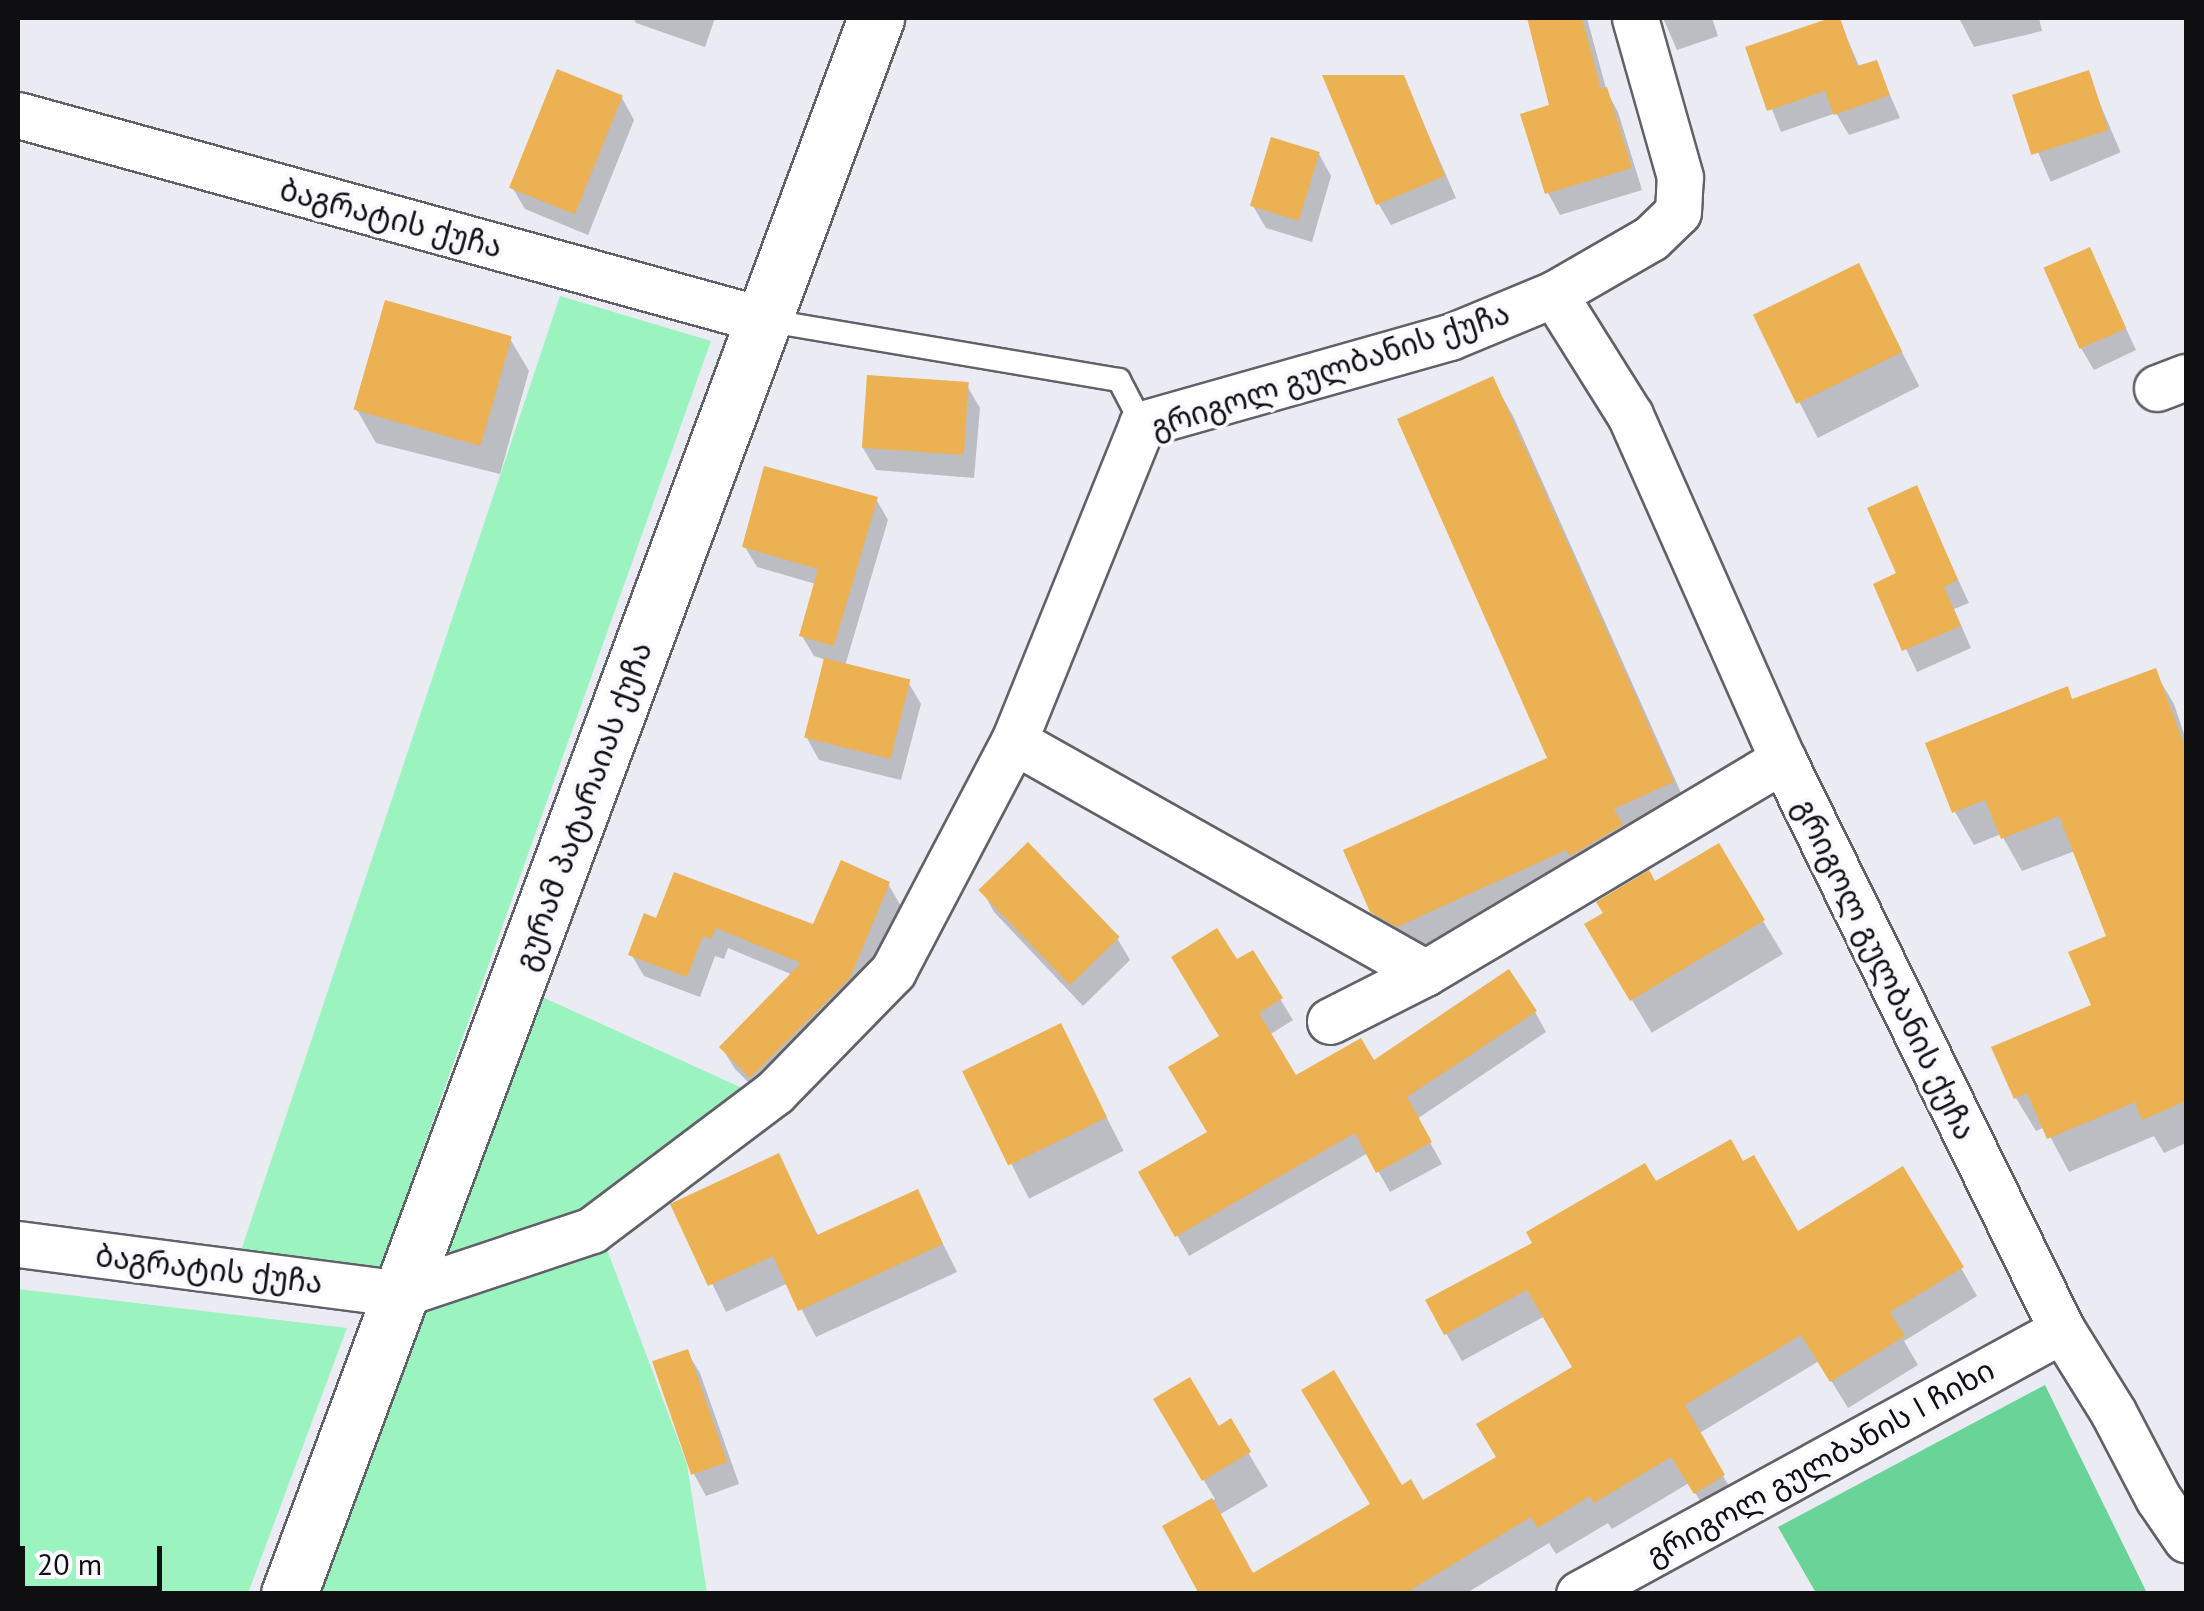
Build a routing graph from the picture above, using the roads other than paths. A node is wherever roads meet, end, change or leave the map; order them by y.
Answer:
1 (876, 18) edge
2 (1635, 18) edge
3 (18, 115) edge
4 (1554, 294) junction
5 (764, 320) junction
6 (1142, 424) junction
7 (1014, 740) junction
8 (1783, 760) junction
9 (1425, 973) junction
10 (1330, 1021) dead end
11 (18, 1244) edge
12 (401, 1294) junction
13 (2062, 1330) junction
14 (2186, 1539) edge
15 (290, 1594) edge
16 (1578, 1594) edge

1 - 5 street, გურამ პატარაიას ქუჩა
2 - 4 street
3 - 5 street, ბაგრატის ქუჩა
4 - 6 street, გრიგოლ გულბანის ქუჩა
4 - 8 street, გრიგოლ გულბანის ქუჩა
5 - 6 lane
5 - 12 street, გურამ პატარაიას ქუჩა
6 - 7 street, გრიგოლ გულბანის ქუჩა
7 - 9 street
7 - 12 street, გრიგოლ გულბანის ქუჩა
8 - 9 street
8 - 13 street, გრიგოლ გულბანის ქუჩა
9 - 10 street
11 - 12 street, ბაგრატის ქუჩა
12 - 15 street, გურამ პატარაიას ქუჩა
13 - 14 street, გრიგოლ გულბანის ქუჩა
13 - 16 street, გრიგოლ გულბანის I ჩიხი

